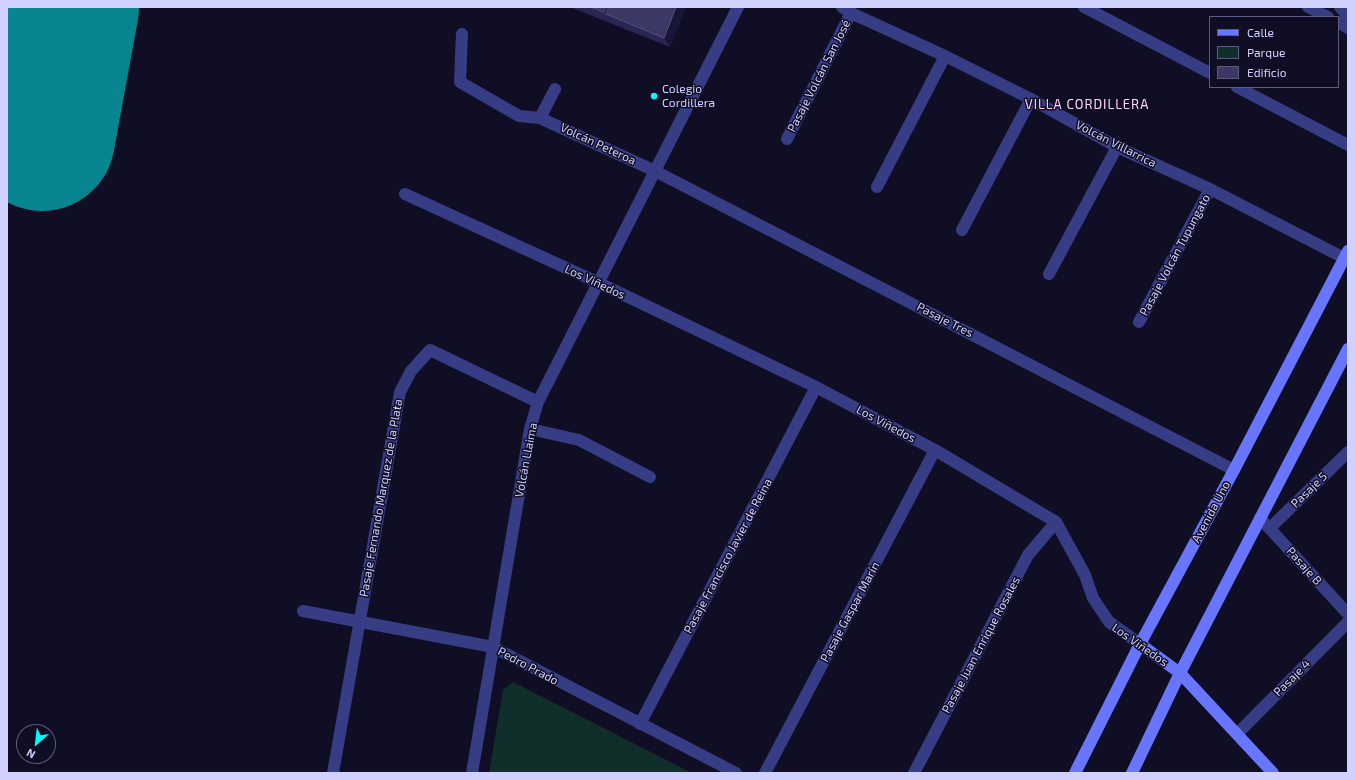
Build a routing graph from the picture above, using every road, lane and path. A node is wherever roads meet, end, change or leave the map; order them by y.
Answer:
1 (738, 7) edge
2 (1084, 7) edge
3 (1308, 7) edge
4 (1340, 7) edge
5 (846, 10) edge
6 (1326, 16) edge
7 (1348, 16) edge
8 (1339, 23) edge
9 (1348, 28) edge
10 (462, 34) dead end
11 (945, 56) junction
12 (1209, 72) edge
13 (1239, 88) edge
14 (555, 90) dead end
15 (1031, 100) junction
16 (540, 118) junction
17 (787, 139) dead end
18 (1348, 145) edge
19 (1117, 147) junction
20 (655, 171) junction
21 (877, 187) dead end
22 (1210, 189) junction
23 (405, 194) dead end
24 (962, 230) dead end
25 (1347, 256) edge
26 (1049, 274) dead end
27 (599, 283) junction
28 (1139, 322) dead end
29 (1348, 349) edge
30 (816, 387) junction
31 (538, 402) junction
32 (530, 429) junction
33 (935, 450) junction
34 (1348, 452) edge
35 (1234, 470) junction
36 (650, 477) dead end
37 (1260, 518) junction
38 (1056, 522) junction
39 (1270, 528) junction
40 (303, 611) dead end
41 (1348, 614) edge
42 (360, 621) junction
43 (1348, 622) edge
44 (1140, 644) junction
45 (493, 647) junction
46 (1180, 673) junction
47 (640, 724) junction
48 (1237, 734) junction
49 (333, 773) edge
50 (472, 773) edge
51 (736, 773) edge
52 (765, 773) edge
53 (914, 773) edge
54 (1075, 773) edge
55 (1132, 773) edge
56 (1273, 773) edge

1 - 20 street, Volcán Llaima
2 - 12 street
3 - 6 street
4 - 7 street
5 - 11 street, Volcán Villarrica
5 - 17 street, Pasaje Volcán San José
8 - 9 street
10 - 16 street, Volcán Peteroa
11 - 15 street, Volcán Villarrica
11 - 21 street
13 - 18 street
14 - 16 street
15 - 19 street, Volcán Villarrica
15 - 24 street
16 - 20 street, Volcán Peteroa
19 - 22 street, Volcán Villarrica
19 - 26 street
20 - 27 street, Volcán Llaima
20 - 35 street, Pasaje Tres
22 - 25 street, Volcán Villarrica
22 - 28 street, Pasaje Volcán Tupungato
23 - 27 street, Los Viñedos
25 - 35 street, Avenida Uno
27 - 30 street, Los Viñedos
27 - 31 street, Volcán Llaima
29 - 37 street
30 - 33 street, Los Viñedos
30 - 47 street, Pasaje Francisco Javier de Reina
31 - 32 street, Volcán Llaima
31 - 42 street, Pasaje Fernando Marquez de la Plata
32 - 36 street
32 - 45 street, Volcán Llaima
33 - 38 street, Los Viñedos
33 - 52 street, Pasaje Gaspar Marín
34 - 39 street, Pasaje 5
35 - 44 street, Avenida Uno
37 - 39 street, Pasaje B
37 - 46 street
38 - 44 street, Los Viñedos
38 - 53 street, Pasaje Juan Enrique Rosales
39 - 41 street, Pasaje B
40 - 42 street, Pedro Prado
42 - 45 street, Pedro Prado
42 - 49 street, Pasaje Fernando Marquez de la Plata
43 - 48 street, Pasaje 4
44 - 46 street, Los Viñedos
44 - 54 street, Avenida Uno
45 - 47 street, Pedro Prado
45 - 50 street, Volcán Llaima
46 - 48 street, Los Viñedos
46 - 55 street
47 - 51 street, Pedro Prado
48 - 56 street, Los Viñedos

